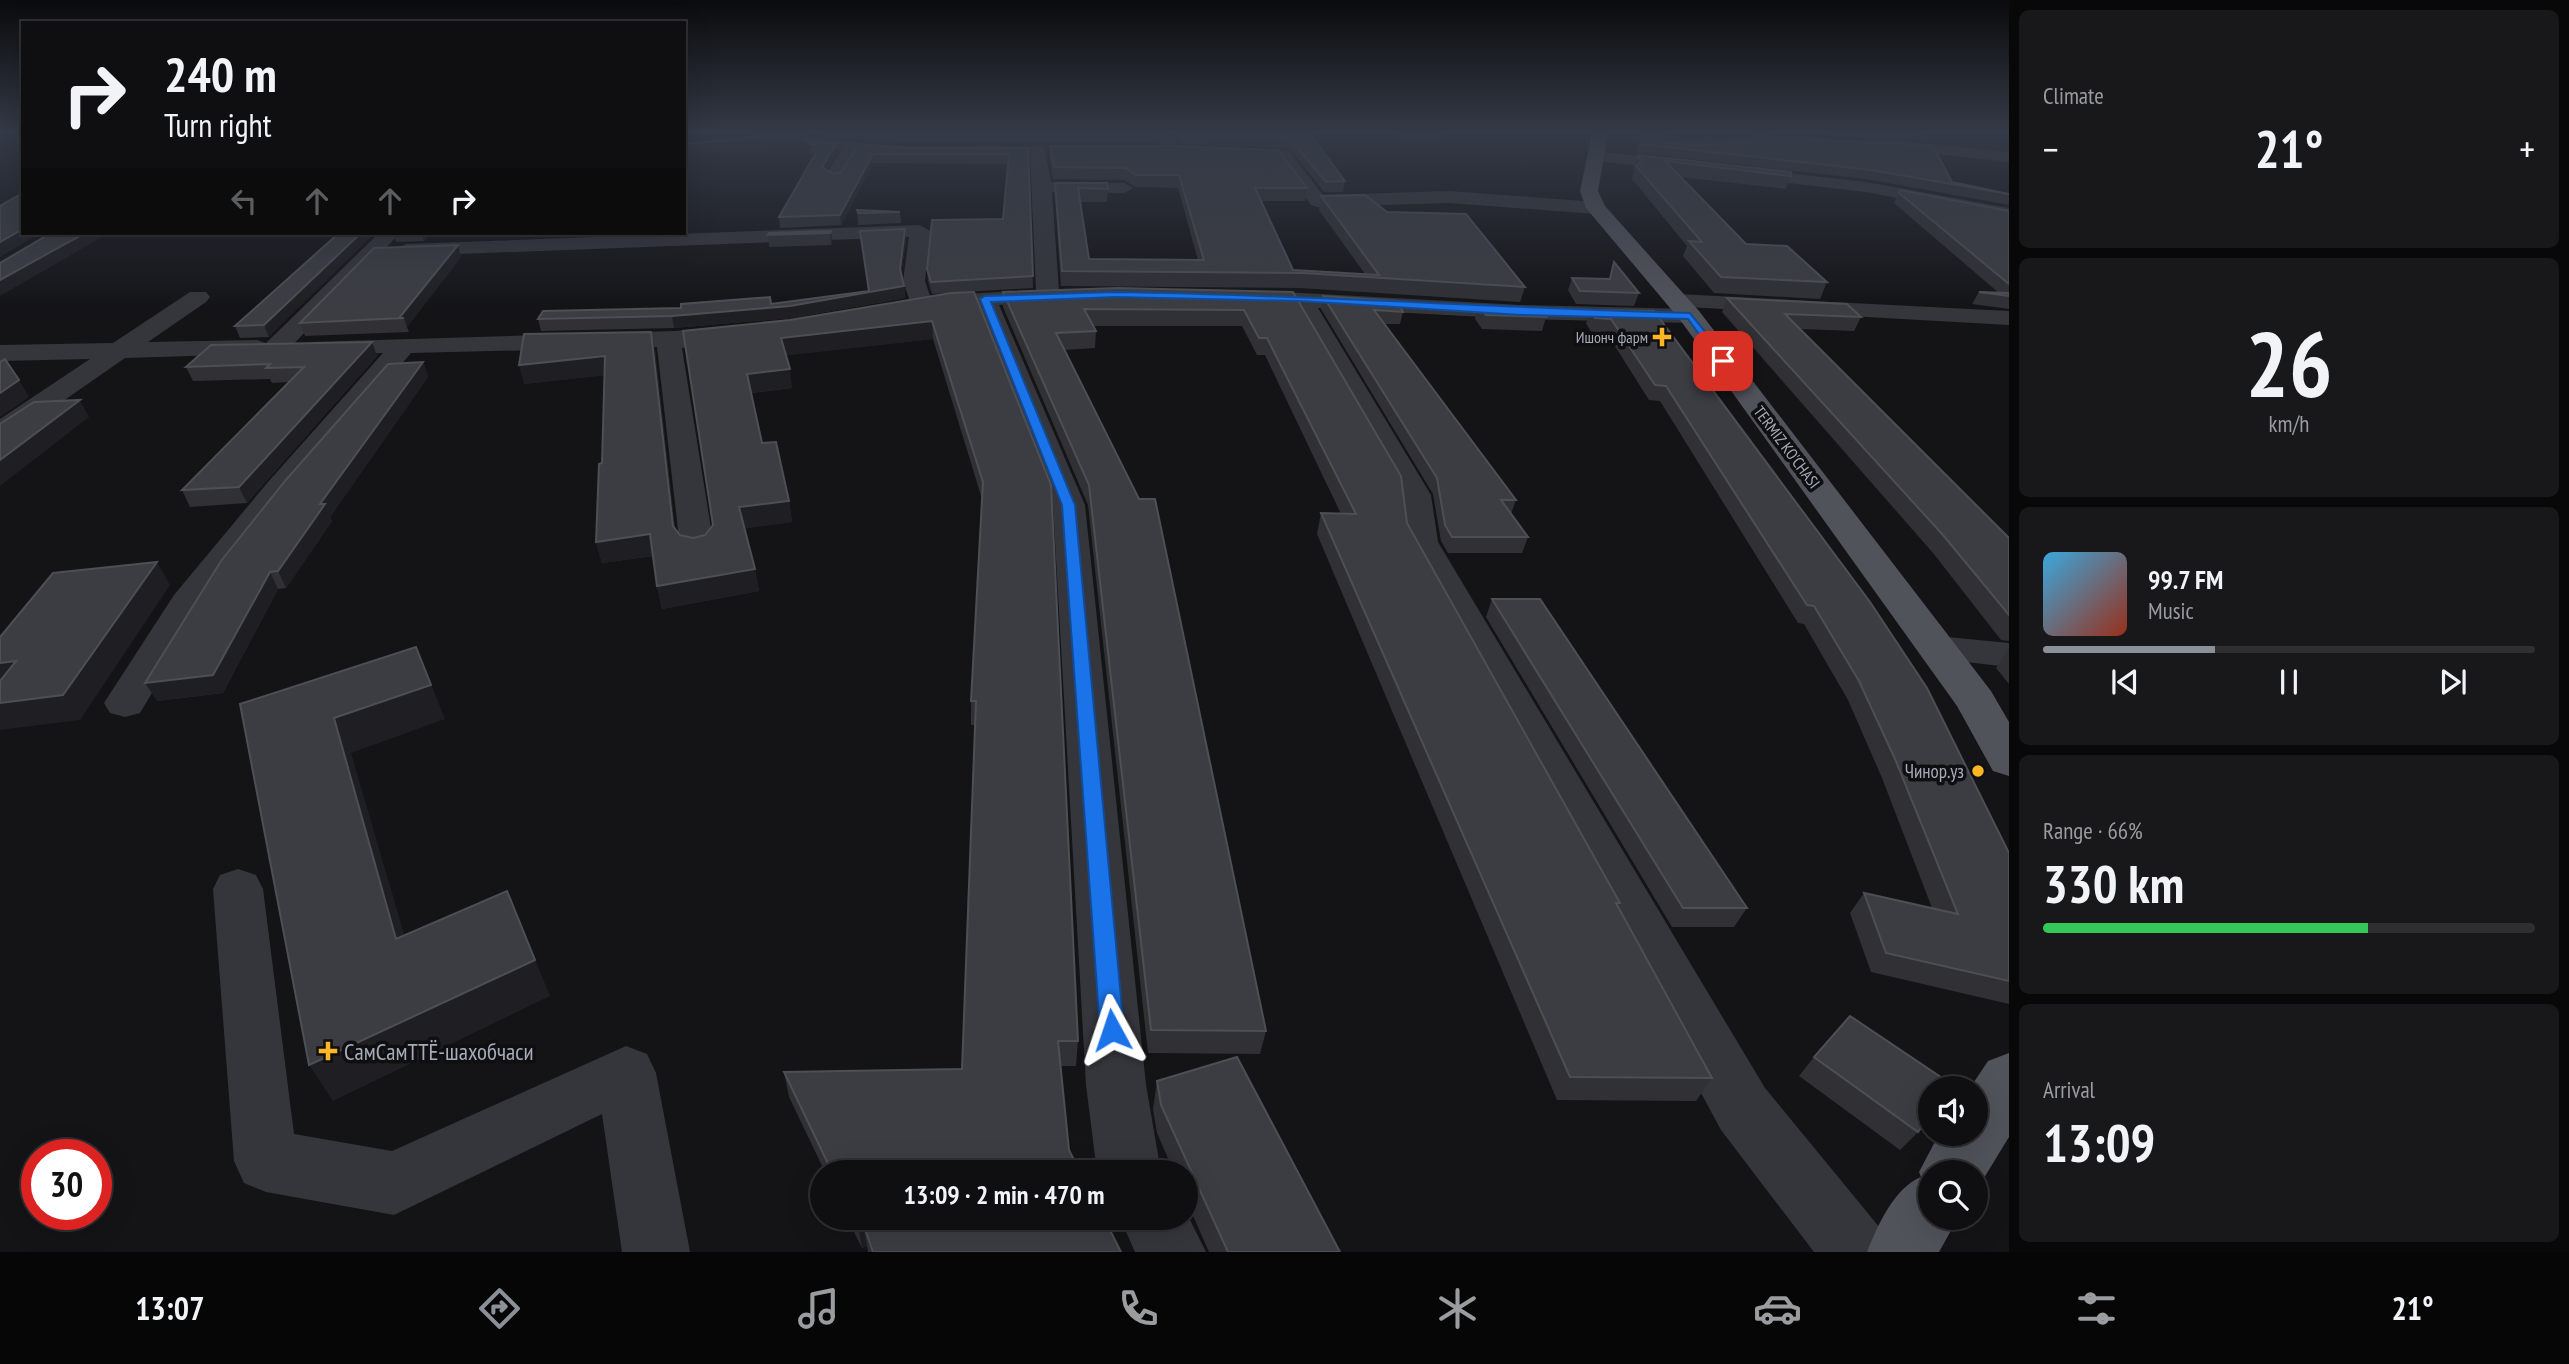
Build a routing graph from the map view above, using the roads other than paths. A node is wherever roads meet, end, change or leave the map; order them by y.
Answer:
1 (1043, 191) edge
2 (1311, 191) edge
3 (1589, 191) edge
4 (1889, 191) edge
5 (1596, 208) junction
6 (2009, 214) edge
7 (388, 235) edge
8 (371, 252) junction
9 (1075, 296) edge
10 (198, 297) dead end
11 (1048, 297) junction
12 (1221, 297) edge
13 (1300, 298) junction
14 (985, 299) junction
15 (921, 305) junction
16 (1684, 309) junction
17 (895, 310) edge
18 (2009, 318) edge
19 (766, 331) edge
20 (674, 339) junction
21 (404, 345) junction
22 (276, 348) junction
23 (0, 353) edge
24 (115, 353) junction
25 (0, 432) edge
26 (696, 547) edge
27 (1937, 648) junction
28 (2009, 655) edge
29 (125, 703) dead end
30 (2009, 760) edge
31 (238, 889) dead end
32 (2009, 1081) edge
33 (1988, 1115) edge
34 (1127, 1160) edge
35 (1918, 1225) edge
36 (1160, 1230) edge
37 (656, 1252) edge
38 (1172, 1252) edge
39 (1856, 1252) edge
40 (1901, 1252) edge

1 - 11 street
2 - 5 street
3 - 5 main road
4 - 6 street
5 - 16 main road, TERMIZ KO'CHASI
7 - 8 street
8 - 15 street
8 - 22 street
9 - 11 street
10 - 24 street
11 - 14 street
12 - 13 street
13 - 16 street
13 - 39 street
14 - 15 street
14 - 34 street
15 - 17 street
16 - 18 street
16 - 27 main road, TERMIZ KO'CHASI
19 - 20 street
20 - 21 street
20 - 26 street
21 - 22 street
21 - 29 street
22 - 24 street
23 - 24 street
24 - 25 street
27 - 28 street
27 - 30 main road, TERMIZ KO'CHASI
31 - 37 street
32 - 33 main road
35 - 40 main road
36 - 38 street

